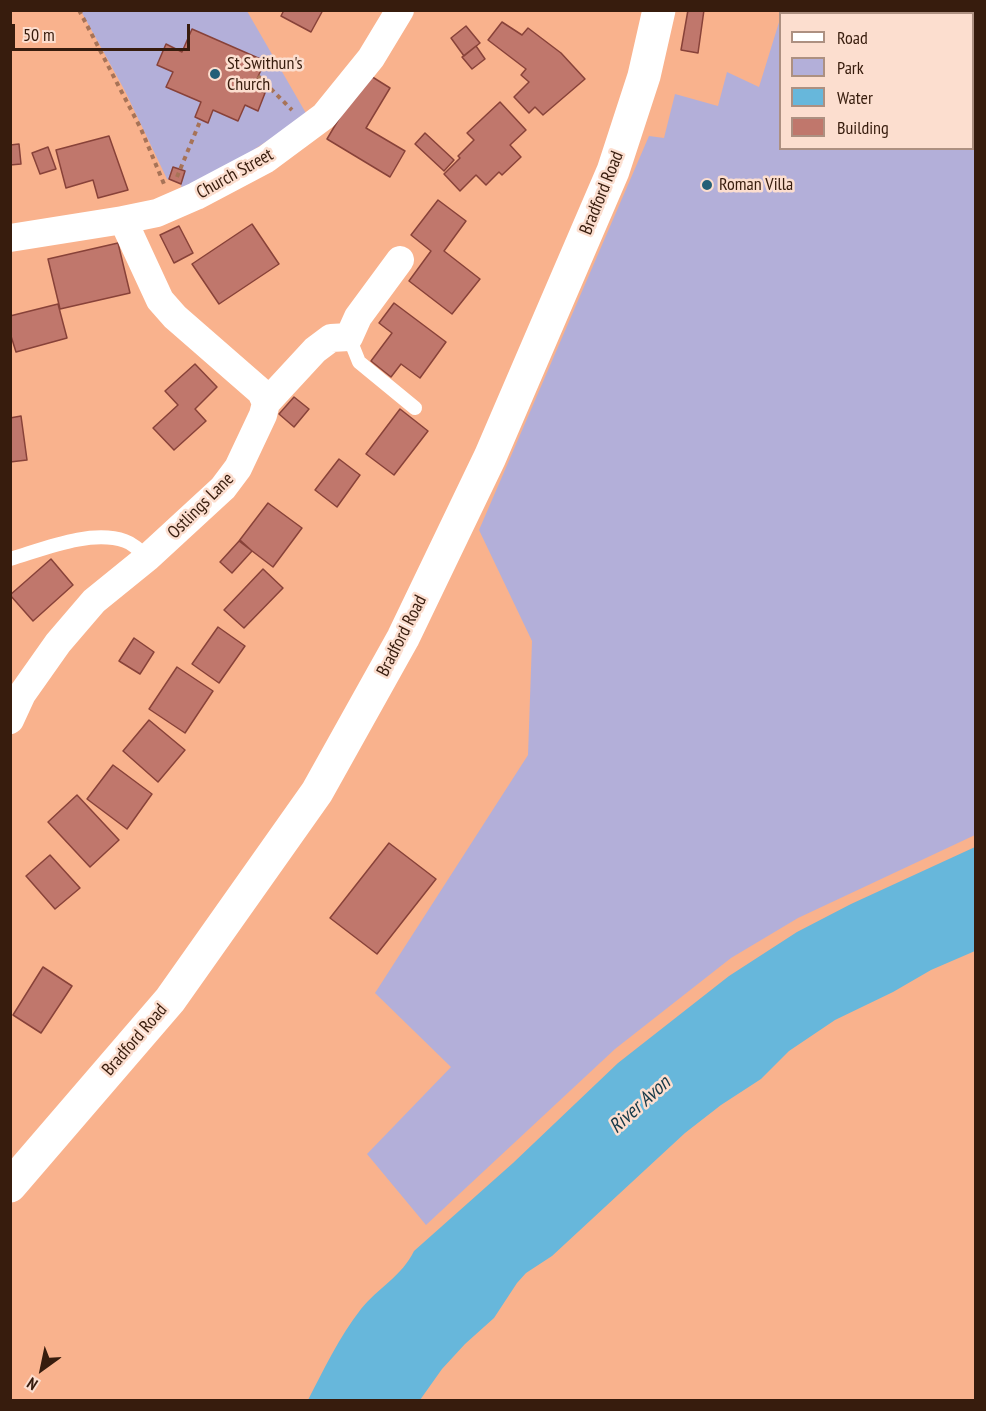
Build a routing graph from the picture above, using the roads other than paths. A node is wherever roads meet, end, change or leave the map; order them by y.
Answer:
1 (400, 10) edge
2 (659, 10) edge
3 (123, 220) junction
4 (10, 238) edge
5 (400, 260) dead end
6 (349, 337) junction
7 (266, 403) junction
8 (415, 408) dead end
9 (147, 558) junction
10 (10, 559) edge
11 (10, 720) edge
12 (10, 1186) edge

1 - 3 street, Church Street
2 - 12 main road, Bradford Road
3 - 4 street, Church Street
3 - 7 street
5 - 6 street
6 - 7 street
6 - 8 lane
7 - 9 street, Ostlings Lane
9 - 10 lane
9 - 11 street, Ostlings Lane

